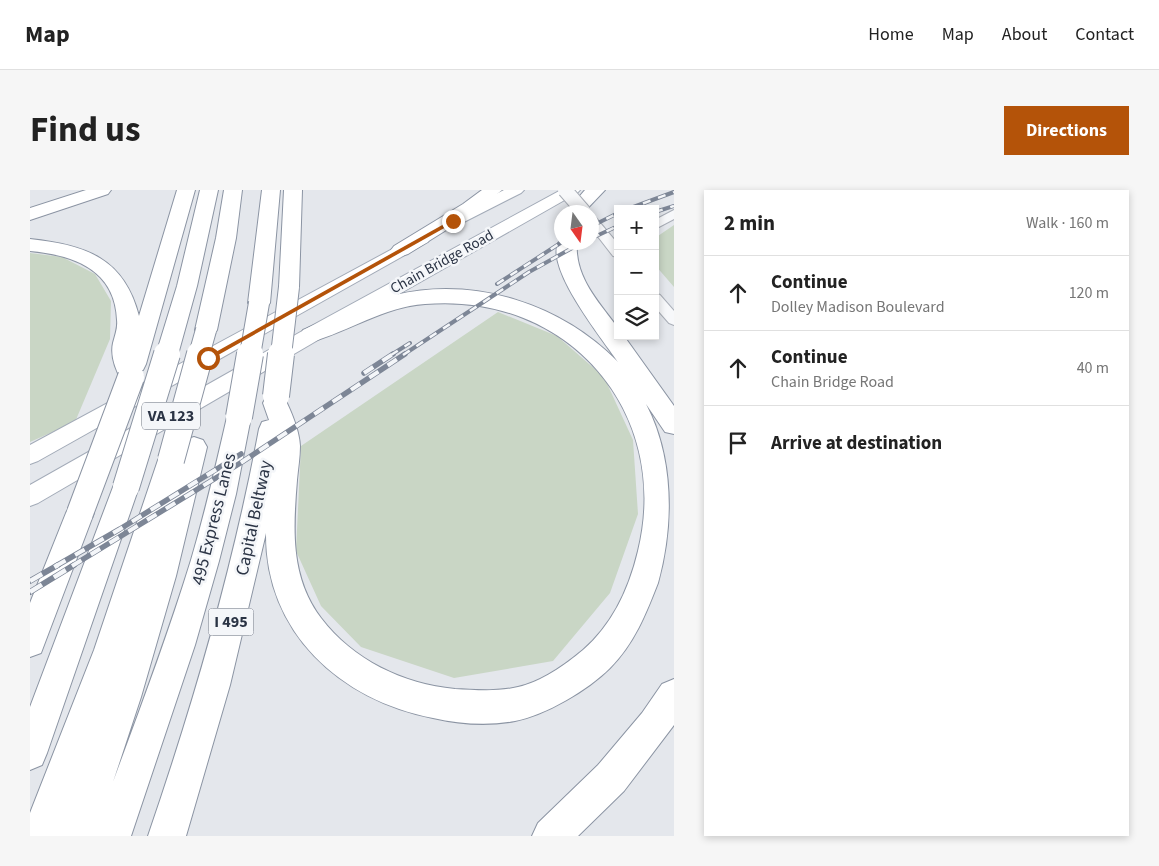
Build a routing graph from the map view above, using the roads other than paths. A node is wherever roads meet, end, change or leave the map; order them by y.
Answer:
1 (102, 190) edge
2 (186, 190) edge
3 (209, 190) edge
4 (233, 190) edge
5 (246, 190) edge
6 (271, 190) edge
7 (293, 190) edge
8 (304, 190) edge
9 (493, 190) edge
10 (516, 190) edge
11 (556, 190) edge
12 (565, 190) edge
13 (572, 190) edge
14 (596, 190) edge
15 (577, 205) edge
16 (580, 205) edge
17 (538, 208) junction
18 (30, 214) edge
19 (674, 214) edge
20 (293, 215) junction
21 (659, 223) edge
22 (599, 230) edge
23 (30, 245) edge
24 (614, 247) edge
25 (401, 250) junction
26 (566, 250) edge
27 (659, 303) edge
28 (674, 320) edge
29 (216, 326) junction
30 (311, 335) junction
31 (131, 372) junction
32 (276, 399) junction
33 (674, 425) edge
34 (182, 454) junction
35 (30, 455) edge
36 (30, 496) edge
37 (30, 642) edge
38 (674, 696) edge
39 (30, 753) edge
40 (38, 836) edge
41 (77, 836) edge
42 (112, 836) edge
43 (167, 836) edge
44 (551, 836) edge

1 - 18 highway
2 - 31 highway
3 - 39 highway, bridge
4 - 29 highway
5 - 29 highway
6 - 42 highway, 495 Express Lanes / I 495, bridge
7 - 20 highway, Capital Beltway / I 495
8 - 20 highway
9 - 25 highway
10 - 25 main road, Chain Bridge Road / VA 123
11 - 17 main road
12 - 15 street, bridge
13 - 17 main road, Chain Bridge Road / VA 123
14 - 16 highway
17 - 30 main road, Chain Bridge Road / VA 123
19 - 21 street
20 - 32 highway, Capital Beltway / I 495, bridge
22 - 24 street
23 - 31 highway
25 - 35 main road, VA 123
26 - 33 highway
27 - 28 street
29 - 34 highway, bridge
30 - 32 highway
30 - 36 main road, VA 123
31 - 37 highway, bridge
32 - 43 highway, Capital Beltway / I 495
34 - 40 highway
34 - 41 highway
38 - 44 highway

